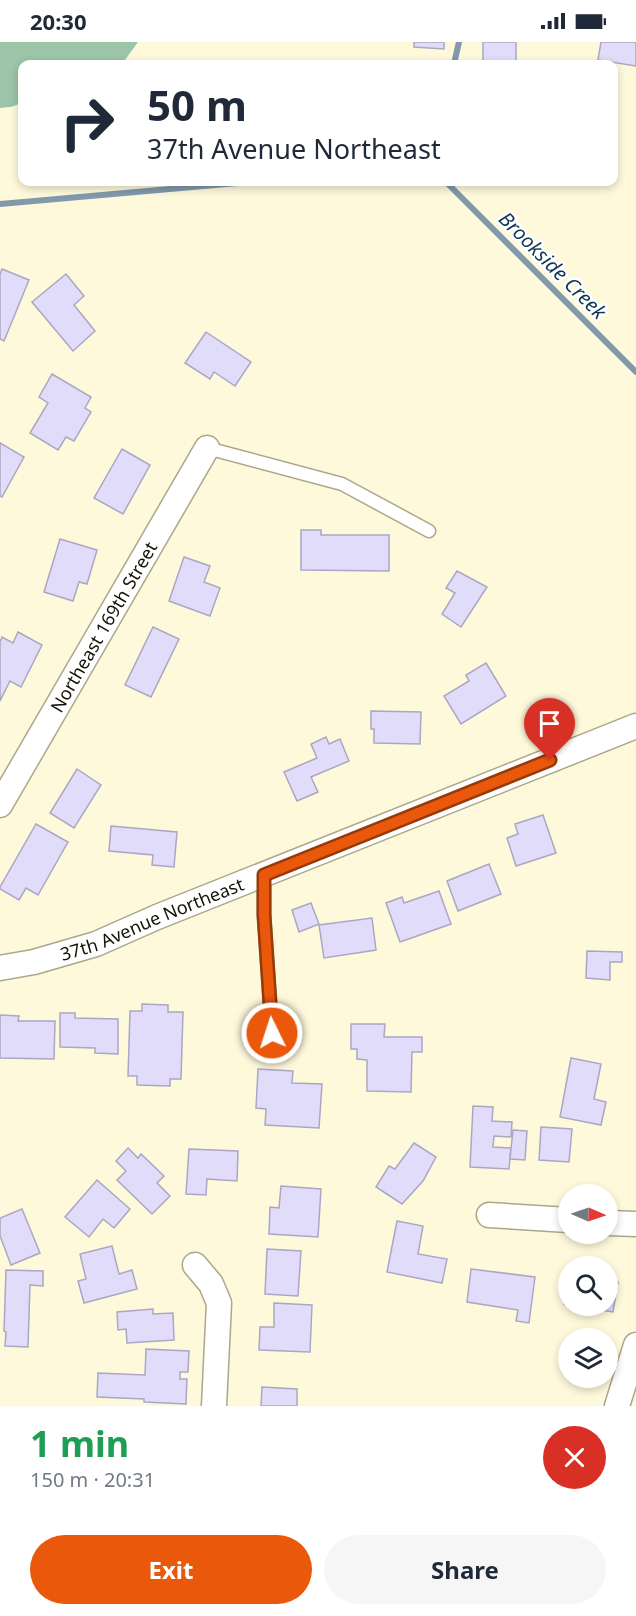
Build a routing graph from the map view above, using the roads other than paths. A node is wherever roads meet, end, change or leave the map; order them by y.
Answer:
1 (207, 448) joint
2 (429, 531) dead end
3 (636, 726) edge
4 (0, 805) edge
5 (264, 875) junction
6 (0, 968) edge
7 (272, 1033) dead end
8 (489, 1215) dead end
9 (558, 1219) edge
10 (618, 1223) edge
11 (636, 1224) edge
12 (195, 1265) dead end
13 (636, 1345) edge
14 (214, 1406) edge
15 (617, 1406) edge

1 - 2 lane
1 - 4 street, Northeast 169th Street
3 - 5 street, 37th Avenue Northeast
5 - 6 street, 37th Avenue Northeast
5 - 7 lane
8 - 9 street
10 - 11 street
12 - 14 street
13 - 15 street

